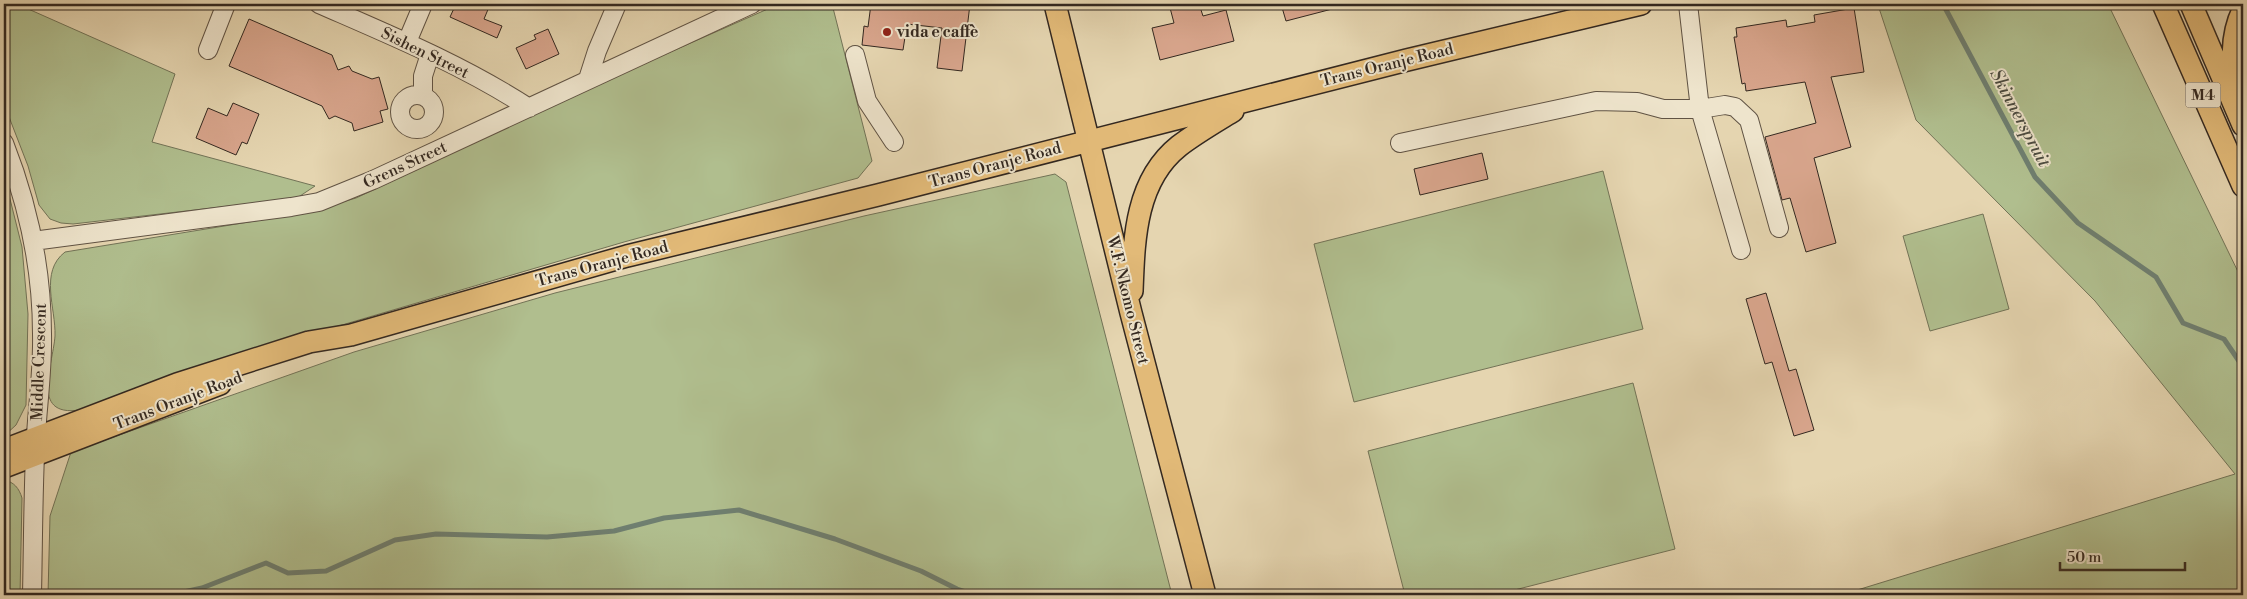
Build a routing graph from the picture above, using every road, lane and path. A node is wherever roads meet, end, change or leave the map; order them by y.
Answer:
1 (226, 4) edge
2 (319, 4) edge
3 (423, 4) edge
4 (617, 4) edge
5 (752, 4) edge
6 (1054, 4) edge
7 (1641, 4) edge
8 (1688, 4) edge
9 (2163, 4) edge
10 (2191, 4) edge
11 (2243, 10) edge
12 (407, 42) junction
13 (208, 50) dead end
14 (430, 54) junction
15 (855, 55) dead end
16 (588, 79) junction
17 (423, 96) dead end
18 (1255, 99) junction
19 (529, 108) junction
20 (1700, 109) junction
21 (2243, 115) edge
22 (2243, 125) edge
23 (1087, 141) junction
24 (894, 142) dead end
25 (4, 143) edge
26 (1400, 143) dead end
27 (2243, 186) edge
28 (1779, 228) dead end
29 (33, 241) junction
30 (1740, 250) dead end
31 (1131, 313) junction
32 (35, 447) junction
33 (4, 450) edge
34 (4, 467) edge
35 (32, 595) edge
36 (1205, 595) edge

1 - 13 street
2 - 12 street, Sishen Street
3 - 12 street
4 - 16 street
5 - 16 street, Grens Street
6 - 23 main road, W.F. Nkomo Street
7 - 18 main road, Trans Oranje Road
8 - 20 street
9 - 27 main road, M4
10 - 22 main road, M4
11 - 21 main road
12 - 14 street, Sishen Street
14 - 17 street
14 - 19 street, Sishen Street
15 - 24 street
16 - 19 street, Grens Street
18 - 23 main road, Trans Oranje Road
18 - 31 main road
19 - 29 street, Grens Street
20 - 26 street
20 - 28 street
20 - 30 street
23 - 31 main road, W.F. Nkomo Street
23 - 32 main road, Trans Oranje Road
25 - 29 street, Middle Crescent
29 - 32 street, Middle Crescent
31 - 36 main road, W.F. Nkomo Street
32 - 33 main road, Trans Oranje Road
32 - 34 main road, Trans Oranje Road
32 - 35 street, Middle Crescent

